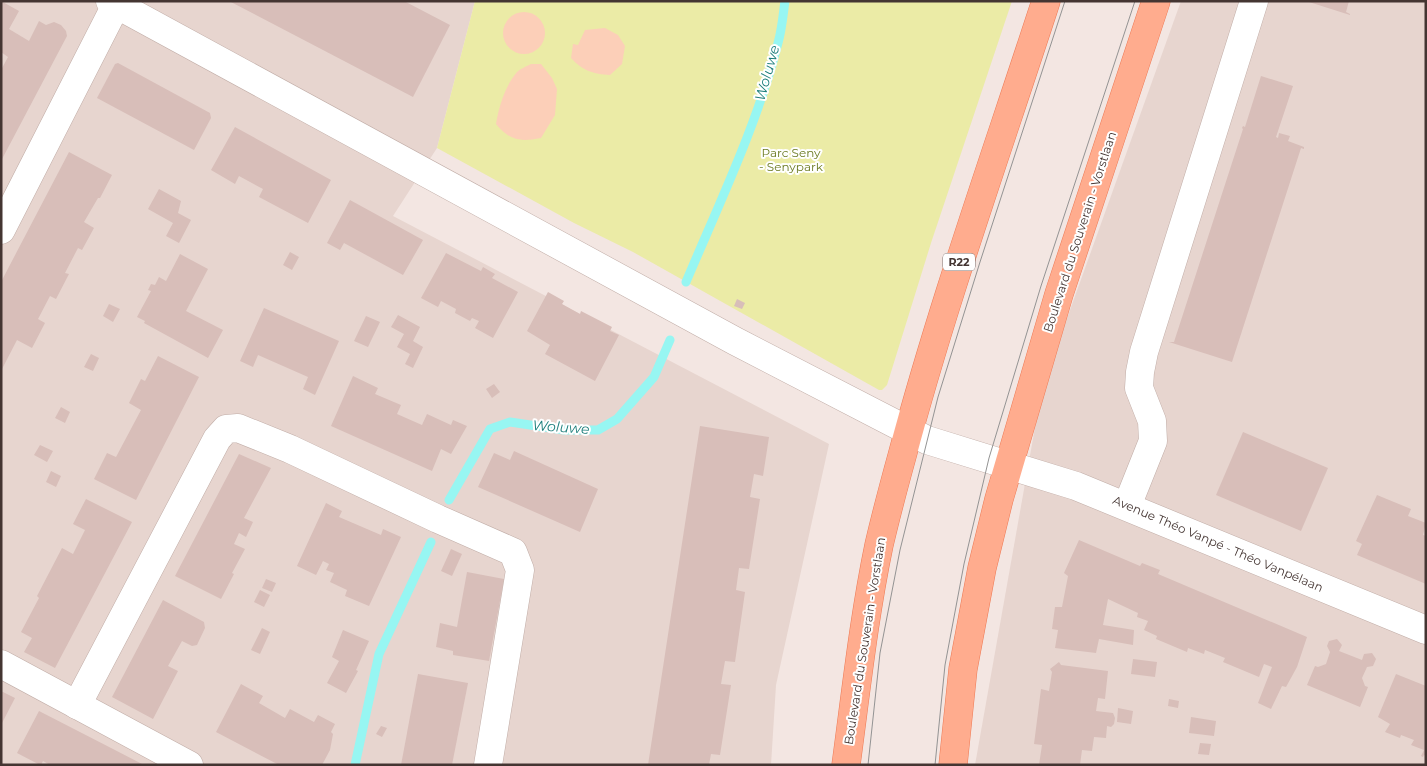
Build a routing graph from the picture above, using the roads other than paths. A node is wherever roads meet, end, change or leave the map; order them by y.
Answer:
1 (1046, 1) edge
2 (1156, 1) edge
3 (1254, 1) edge
4 (115, 2) edge
5 (1, 230) edge
6 (909, 431) junction
7 (1009, 464) junction
8 (1127, 506) junction
9 (1426, 630) edge
10 (1, 664) edge
11 (77, 705) junction
12 (189, 765) edge
13 (488, 765) edge
14 (846, 765) edge
15 (953, 765) edge

1 - 6 main road, Boulevard du Souverain - Vorstlaan / R22
2 - 7 main road, Boulevard du Souverain - Vorstlaan
3 - 8 street
4 - 5 street
4 - 6 street
6 - 7 street
6 - 14 main road, Boulevard du Souverain - Vorstlaan / R22
7 - 8 street, Avenue Théo Vanpé - Théo Vanpélaan
7 - 15 main road, Boulevard du Souverain - Vorstlaan
8 - 9 street, Avenue Théo Vanpé - Théo Vanpélaan
10 - 11 street
11 - 12 street
11 - 13 street

